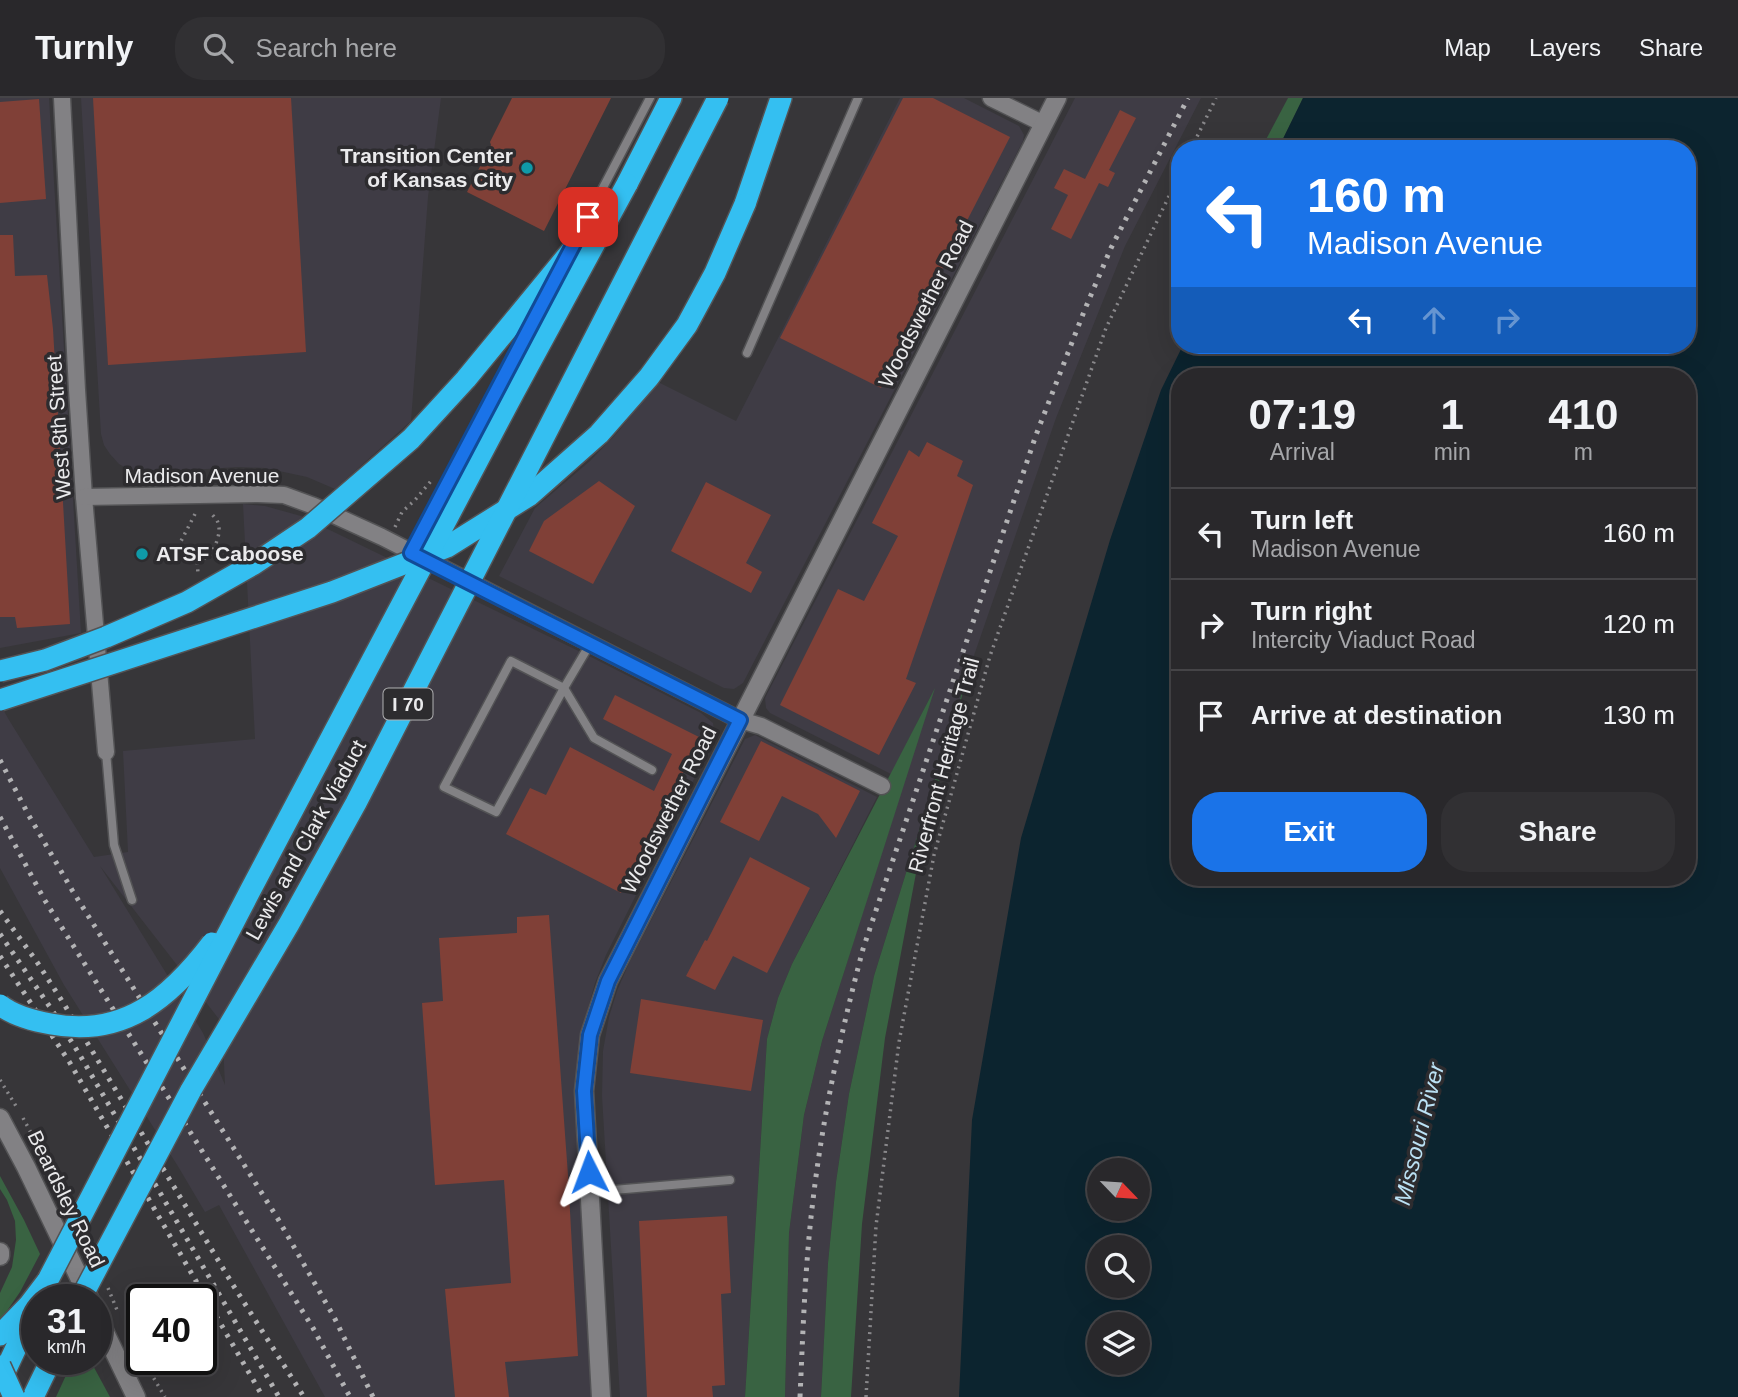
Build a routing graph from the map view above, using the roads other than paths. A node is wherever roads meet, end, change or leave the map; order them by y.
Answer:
1 (62, 98) edge
2 (650, 98) edge
3 (671, 98) edge
4 (718, 98) edge
5 (780, 98) edge
6 (858, 98) edge
7 (991, 98) edge
8 (1057, 98) edge
9 (1044, 124) junction
10 (626, 184) junction
11 (747, 353) dead end
12 (84, 497) junction
13 (411, 553) junction
14 (590, 644) junction
15 (0, 671) edge
16 (564, 688) junction
17 (0, 700) edge
18 (740, 720) junction
19 (106, 752) joint
20 (652, 770) dead end
21 (882, 786) dead end
22 (250, 891) junction
23 (132, 900) dead end
24 (0, 1006) edge
25 (0, 1118) edge
26 (730, 1180) dead end
27 (590, 1192) junction
28 (48, 1280) junction
29 (46, 1284) edge
30 (82, 1284) edge
31 (88, 1284) edge
32 (0, 1335) edge
33 (21, 1337) edge
34 (112, 1347) edge
35 (0, 1366) edge
36 (45, 1375) edge
37 (49, 1375) edge
38 (0, 1382) edge
39 (14, 1397) edge
40 (33, 1397) edge
41 (42, 1397) edge
42 (136, 1397) edge
43 (601, 1397) edge

1 - 12 street, West 8th Street
2 - 13 lane
3 - 10 highway, I 70
4 - 31 highway, Lewis and Clark Viaduct / I 70, bridge
5 - 17 highway, bridge
6 - 11 lane
7 - 9 street
8 - 9 street, Woodswether Road
9 - 18 street, Woodswether Road
10 - 15 highway, bridge
10 - 22 highway, I 70, bridge
12 - 13 street, Madison Avenue
12 - 19 street, West 8th Street
13 - 14 street, Madison Avenue
14 - 16 lane
14 - 18 street, Madison Avenue
16 - 16 lane
16 - 20 lane
18 - 21 street, Madison Avenue
18 - 27 street, Woodswether Road
19 - 23 lane
22 - 24 highway, bridge
22 - 28 highway, I 70, bridge
25 - 30 street, Beardsley Road
26 - 27 lane
27 - 43 street, Woodswether Road
28 - 29 highway, I 70
28 - 32 highway
33 - 38 highway, I 70
34 - 42 street
35 - 39 highway, bridge
36 - 40 highway
37 - 41 highway

